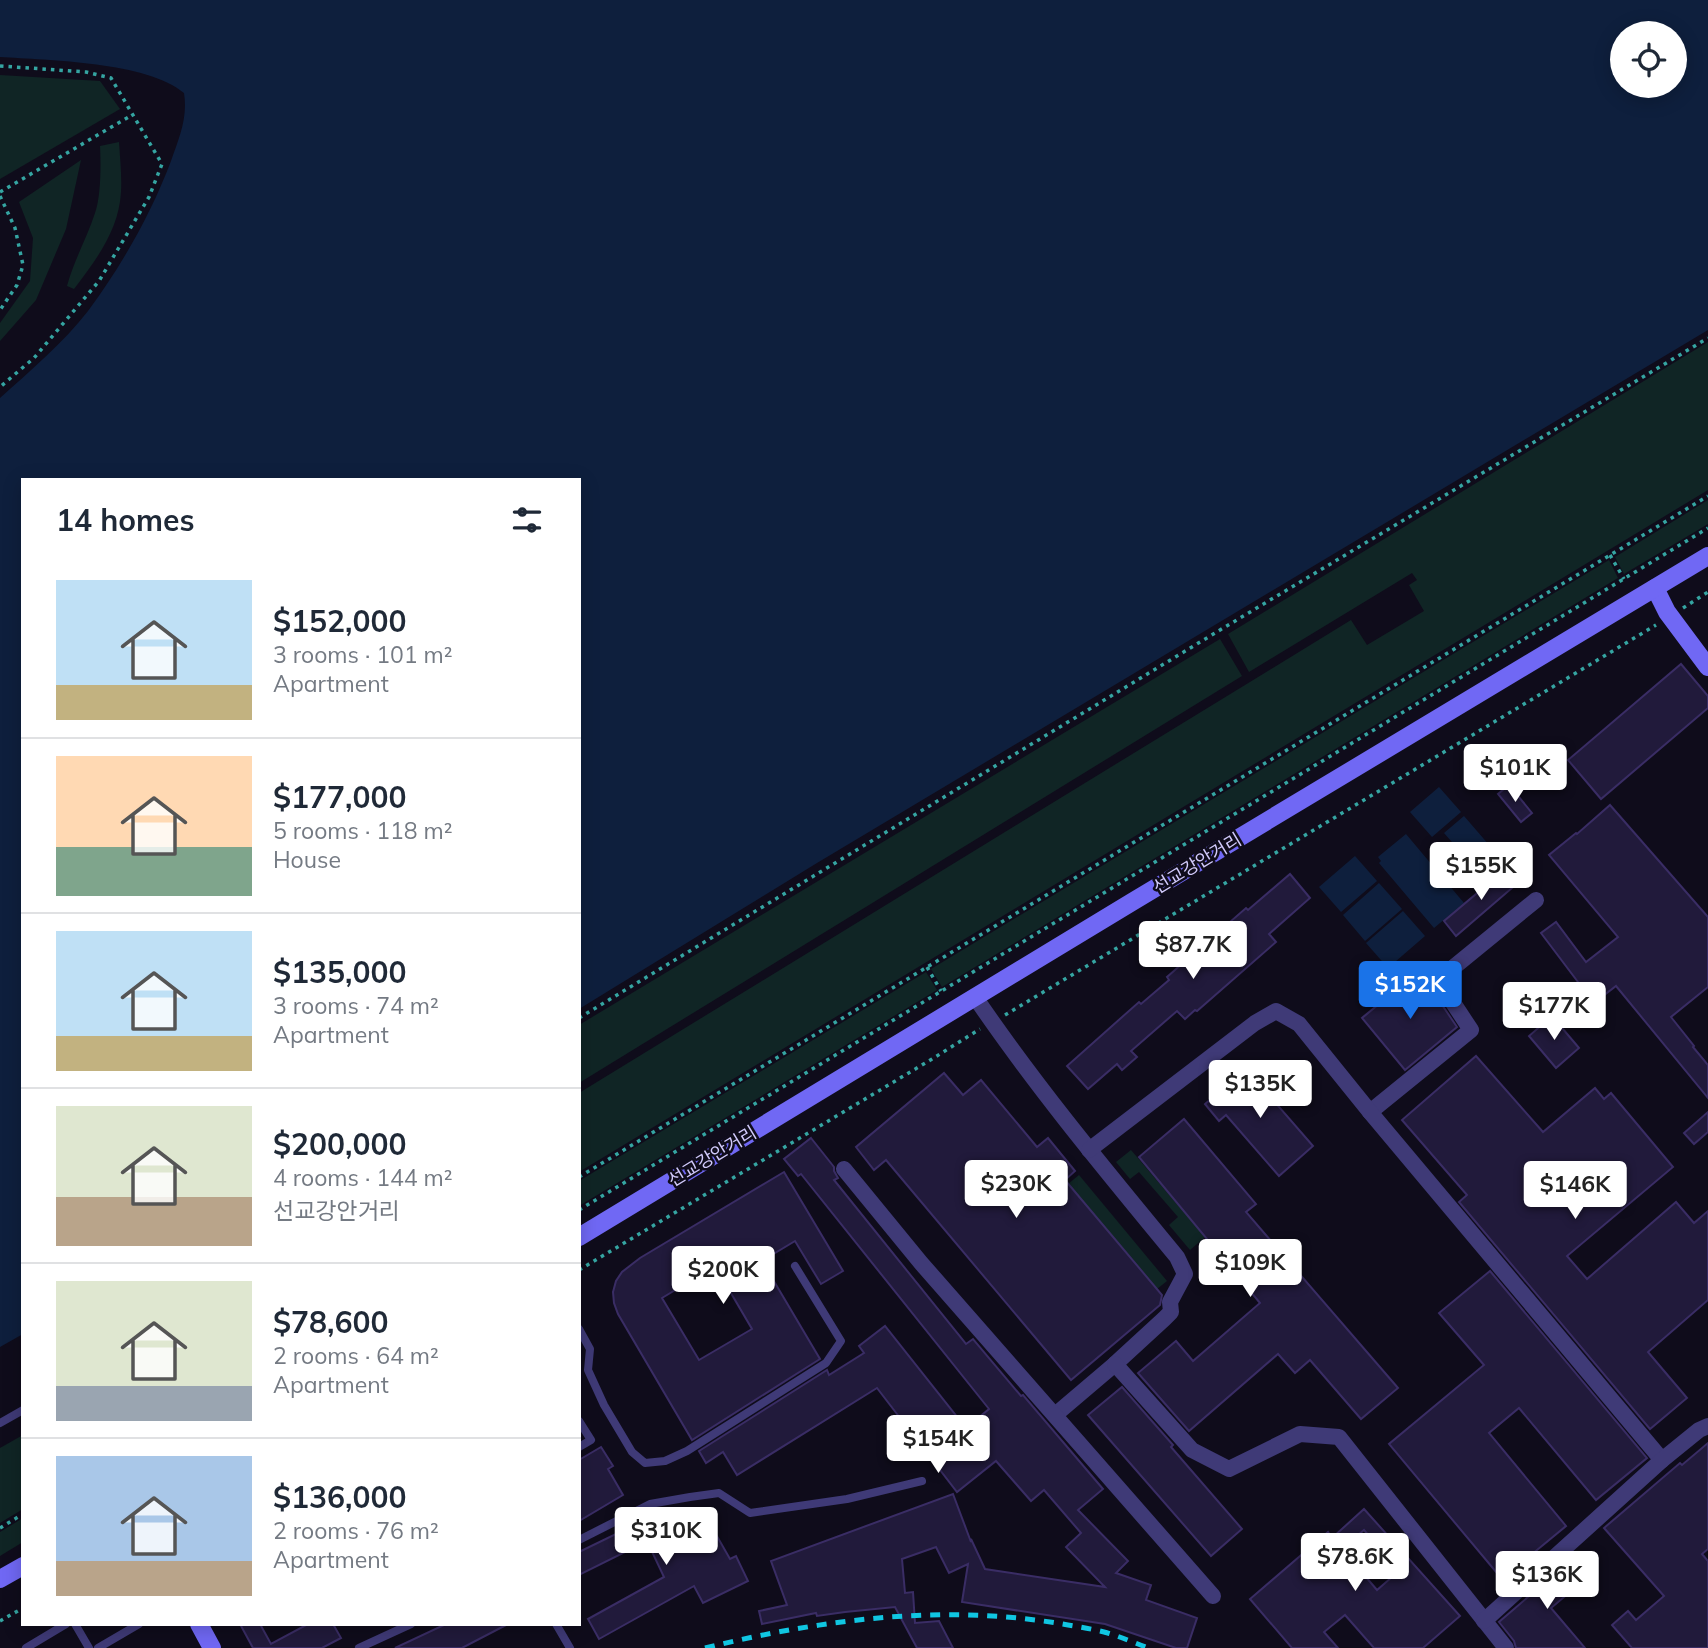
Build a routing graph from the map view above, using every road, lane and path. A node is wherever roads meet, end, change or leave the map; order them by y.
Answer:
1 (0, 66) edge
2 (131, 115) junction
3 (0, 194) edge
4 (0, 310) edge
5 (1708, 338) edge
6 (0, 387) edge
7 (1708, 496) edge
8 (1708, 528) edge
9 (1610, 555) junction
10 (1708, 556) edge
11 (1623, 579) junction
12 (1655, 588) junction
13 (1708, 592) edge
14 (1670, 616) junction
15 (1705, 657) edge
16 (1536, 900) dead end
17 (927, 967) junction
18 (941, 991) junction
19 (975, 997) junction
20 (581, 1017) edge
21 (992, 1021) junction
22 (1370, 1112) junction
23 (1088, 1150) junction
24 (844, 1169) dead end
25 (581, 1176) edge
26 (581, 1209) edge
27 (581, 1236) edge
28 (794, 1266) dead end
29 (581, 1269) edge
30 (581, 1333) edge
31 (589, 1362) junction
32 (1115, 1364) junction
33 (581, 1367) edge
34 (21, 1411) edge
35 (1055, 1415) junction
36 (0, 1423) edge
37 (581, 1424) edge
38 (1708, 1426) edge
39 (581, 1446) edge
40 (1662, 1460) junction
41 (922, 1481) dead end
42 (21, 1515) edge
43 (0, 1528) edge
44 (581, 1539) edge
45 (21, 1567) edge
46 (0, 1579) edge
47 (1213, 1596) dead end
48 (21, 1609) edge
49 (0, 1621) edge
50 (1484, 1621) junction
51 (63, 1626) edge
52 (76, 1626) edge
53 (136, 1626) edge
54 (200, 1626) edge
55 (407, 1626) edge
56 (557, 1626) edge
57 (26, 1648) edge
58 (89, 1648) edge
59 (98, 1648) edge
60 (212, 1648) edge
61 (359, 1648) edge
62 (570, 1648) edge
63 (1506, 1648) edge

1 - 2 path
2 - 3 path
2 - 6 path
3 - 4 path
5 - 20 path
7 - 9 path
8 - 11 path
9 - 11 path
9 - 17 path
10 - 12 main road, 선교강안거리
11 - 18 path
12 - 14 main road
12 - 19 main road, 선교강안거리
13 - 14 path
14 - 15 main road
14 - 21 path
16 - 22 street
17 - 18 path
17 - 25 path
18 - 26 path
19 - 21 street
19 - 27 main road, 선교강안거리
21 - 23 street
21 - 29 path
22 - 23 street
22 - 40 street
23 - 32 street
24 - 35 street
28 - 31 lane
30 - 31 lane
31 - 33 lane
32 - 35 street
32 - 50 street
34 - 36 lane
35 - 47 street
37 - 39 lane
38 - 40 street
40 - 50 street
41 - 44 lane
42 - 43 path
45 - 46 main road
48 - 49 path
50 - 63 street
51 - 57 lane
52 - 58 lane
53 - 59 lane
54 - 60 main road
55 - 61 lane
56 - 62 lane

